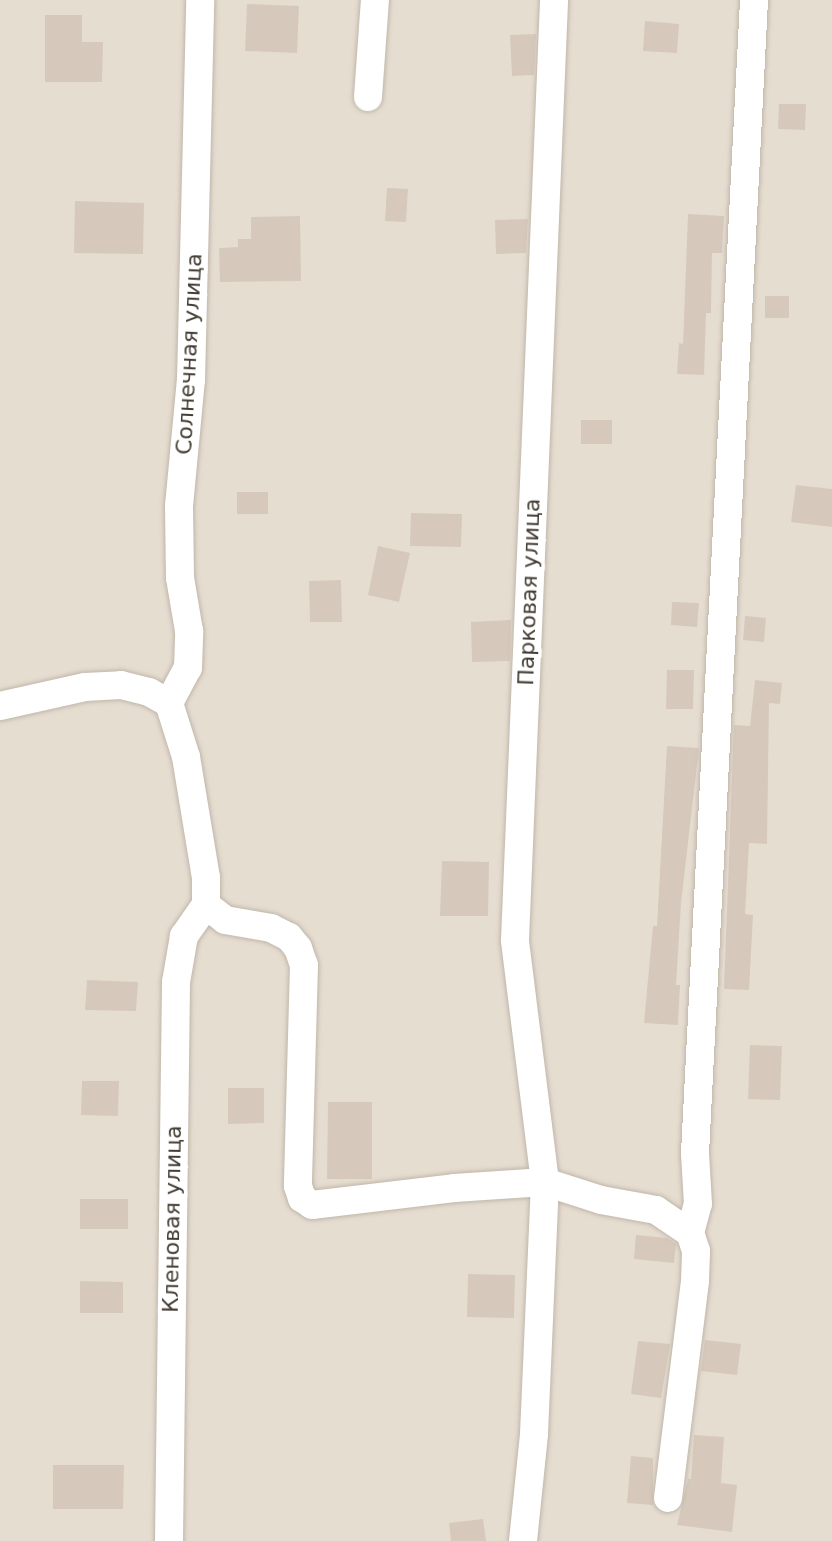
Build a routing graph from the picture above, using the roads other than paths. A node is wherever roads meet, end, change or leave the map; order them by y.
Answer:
1 (200, 0) edge
2 (375, 0) edge
3 (554, 0) edge
4 (754, 0) edge
5 (368, 97) dead end
6 (169, 703) junction
7 (0, 706) edge
8 (206, 905) junction
9 (545, 1182) junction
10 (690, 1233) junction
11 (668, 1498) dead end
12 (169, 1541) edge
13 (523, 1541) edge

1 - 6 street, Солнечная улица
2 - 5 street
3 - 9 street, Парковая улица
4 - 10 street
6 - 7 street
6 - 8 street
8 - 9 street
8 - 12 street, Кленовая улица
9 - 10 street
9 - 13 street, Парковая улица
10 - 11 street

